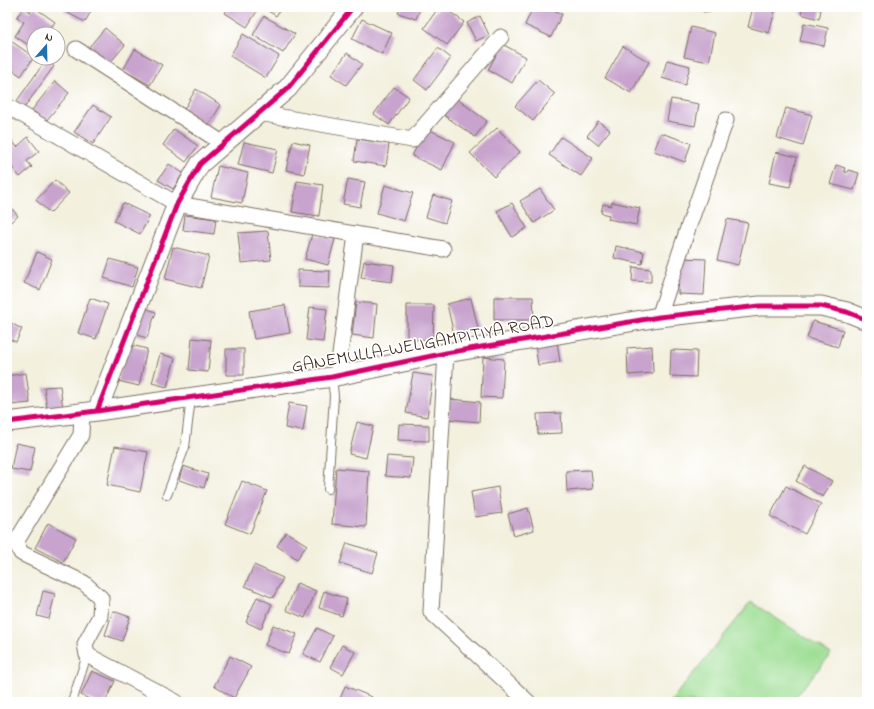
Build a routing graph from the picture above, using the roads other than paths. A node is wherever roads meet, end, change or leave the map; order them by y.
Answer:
1 (353, 7) edge
2 (501, 37) dead end
3 (76, 49) dead end
4 (7, 106) edge
5 (259, 113) junction
6 (726, 120) dead end
7 (224, 144) junction
8 (177, 204) junction
9 (356, 234) junction
10 (443, 249) dead end
11 (659, 318) junction
12 (867, 320) edge
13 (446, 353) junction
14 (334, 377) junction
15 (191, 398) junction
16 (89, 412) junction
17 (7, 422) edge
18 (328, 489) dead end
19 (167, 495) dead end
20 (86, 655) junction
21 (72, 702) edge
22 (176, 702) edge
23 (528, 702) edge

1 - 5 street
2 - 5 street
3 - 7 street
4 - 8 street
5 - 7 street
6 - 11 street
7 - 8 street
8 - 9 street
8 - 16 street
9 - 10 street
9 - 14 street
11 - 12 street, GANEMULLA-WELIGAMPITIYA ROAD
11 - 13 street, GANEMULLA-WELIGAMPITIYA ROAD
13 - 14 street, GANEMULLA-WELIGAMPITIYA ROAD
13 - 23 street
14 - 15 street, GANEMULLA-WELIGAMPITIYA ROAD
14 - 18 lane
15 - 16 street, GANEMULLA-WELIGAMPITIYA ROAD
15 - 19 lane
16 - 17 street, GANEMULLA-WELIGAMPITIYA ROAD
16 - 20 street
20 - 21 lane
20 - 22 street

